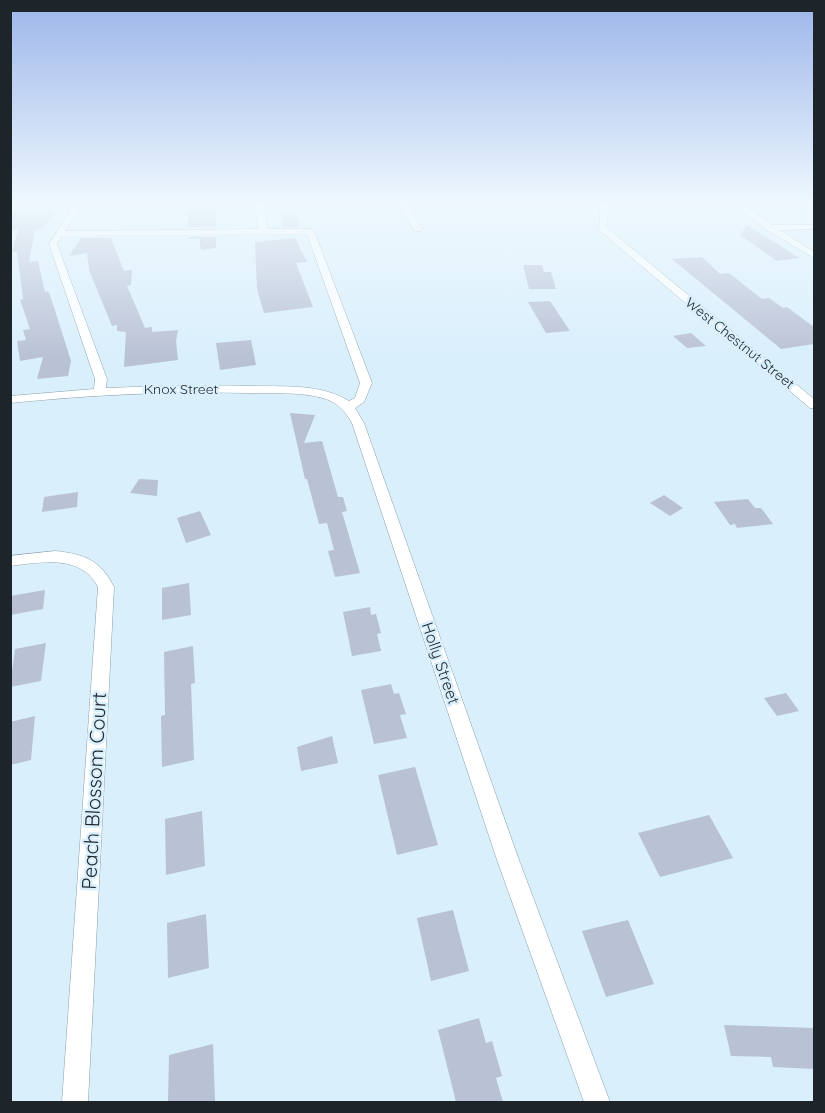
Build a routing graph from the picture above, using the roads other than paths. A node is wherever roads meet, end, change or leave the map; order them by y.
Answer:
1 (57, 255) edge
2 (319, 255) edge
3 (632, 255) edge
4 (100, 391) junction
5 (10, 400) edge
6 (814, 405) edge
7 (349, 406) junction
8 (10, 561) edge
9 (75, 1102) edge
10 (597, 1102) edge

1 - 4 street
2 - 7 street
3 - 6 street, West Chestnut Street
4 - 5 street, Knox Street
4 - 7 street, Knox Street
7 - 10 street, Holly Street
8 - 9 street, Peach Blossom Court

